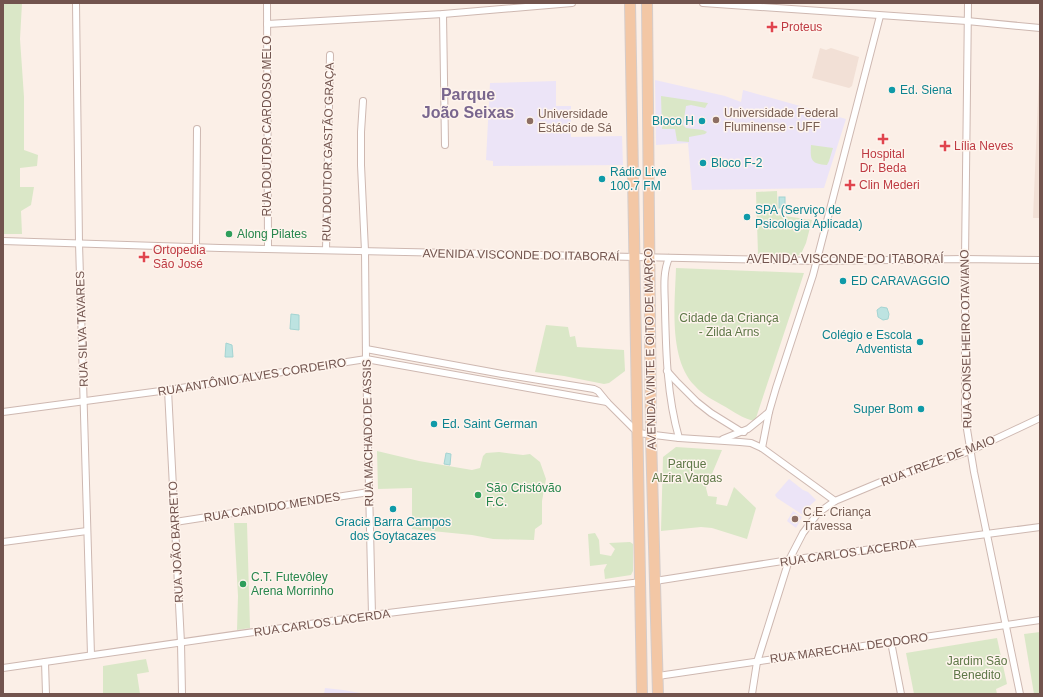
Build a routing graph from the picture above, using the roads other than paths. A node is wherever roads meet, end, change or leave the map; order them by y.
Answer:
1 (76, 3) edge
2 (267, 3) edge
3 (572, 3) edge
4 (630, 3) edge
5 (647, 3) edge
6 (704, 3) edge
7 (968, 3) edge
8 (443, 14) junction
9 (880, 16) junction
10 (967, 21) junction
11 (267, 24) junction
12 (1040, 28) edge
13 (330, 55) dead end
14 (363, 101) dead end
15 (197, 129) dead end
16 (445, 145) dead end
17 (3, 241) edge
18 (79, 243) junction
19 (196, 246) junction
20 (268, 249) junction
21 (326, 250) junction
22 (365, 251) junction
23 (634, 257) junction
24 (649, 258) junction
25 (669, 258) junction
26 (964, 259) junction
27 (1040, 260) edge
28 (817, 261) junction
29 (366, 349) junction
30 (366, 360) junction
31 (667, 371) junction
32 (502, 374) junction
33 (500, 384) junction
34 (168, 390) junction
35 (84, 401) junction
36 (607, 402) junction
37 (3, 412) edge
38 (769, 412) junction
39 (1040, 418) edge
40 (744, 432) junction
41 (638, 434) junction
42 (651, 436) junction
43 (679, 438) junction
44 (719, 440) junction
45 (762, 448) junction
46 (970, 451) junction
47 (369, 492) junction
48 (835, 501) junction
49 (175, 522) junction
50 (1040, 526) edge
51 (87, 531) junction
52 (987, 534) junction
53 (3, 542) edge
54 (789, 560) junction
55 (655, 580) junction
56 (640, 582) junction
57 (372, 615) junction
58 (1040, 620) edge
59 (1006, 625) junction
60 (891, 642) junction
61 (181, 643) junction
62 (91, 655) junction
63 (45, 662) junction
64 (757, 662) junction
65 (3, 668) edge
66 (658, 676) junction
67 (46, 694) edge
68 (182, 694) edge
69 (642, 694) edge
70 (658, 694) edge
71 (752, 694) edge
72 (901, 694) edge
73 (1020, 694) edge

1 - 18 street, RUA SILVA TAVARES
2 - 11 street, RUA DOUTOR CARDOSO MELO
3 - 8 street
4 - 23 main road, AVENIDA VINTE E OITO DE MARÇO
5 - 24 main road, AVENIDA VINTE E OITO DE MARÇO
6 - 9 street
7 - 10 street, RUA CONSELHEIRO OTAVIANO
8 - 11 street
8 - 16 street
9 - 10 street
9 - 28 street
10 - 12 street
10 - 26 street, RUA CONSELHEIRO OTAVIANO
11 - 20 street, RUA DOUTOR CARDOSO MELO
13 - 21 street, RUA DOUTOR GASTÃO GRAÇA
14 - 22 street, RUA MACHADO DE ASSIS
15 - 19 street
17 - 18 street, AVENIDA VISCONDE DO ITABORAÍ
18 - 19 street, AVENIDA VISCONDE DO ITABORAÍ
18 - 35 street, RUA SILVA TAVARES
19 - 20 street, AVENIDA VISCONDE DO ITABORAÍ
20 - 21 street, AVENIDA VISCONDE DO ITABORAÍ
21 - 22 street, AVENIDA VISCONDE DO ITABORAÍ
22 - 23 street, AVENIDA VISCONDE DO ITABORAÍ
22 - 29 street, RUA MACHADO DE ASSIS
23 - 24 street, AVENIDA VISCONDE DO ITABORAÍ
23 - 41 main road, AVENIDA VINTE E OITO DE MARÇO
24 - 25 street, AVENIDA VISCONDE DO ITABORAÍ
24 - 42 main road, AVENIDA VINTE E OITO DE MARÇO
25 - 28 street, AVENIDA VISCONDE DO ITABORAÍ
25 - 31 street
26 - 27 street, AVENIDA VISCONDE DO ITABORAÍ
26 - 28 street, AVENIDA VISCONDE DO ITABORAÍ
26 - 46 street, RUA CONSELHEIRO OTAVIANO
28 - 38 street
29 - 30 street, RUA MACHADO DE ASSIS
29 - 32 street
30 - 33 street, RUA ANTÔNIO ALVES CORDEIRO
30 - 34 street, RUA ANTÔNIO ALVES CORDEIRO
30 - 47 street, RUA MACHADO DE ASSIS
31 - 40 street
31 - 43 street
32 - 33 street
32 - 36 street
33 - 36 street, RUA ANTÔNIO ALVES CORDEIRO
34 - 35 street, RUA ANTÔNIO ALVES CORDEIRO
34 - 49 street, RUA JOÃO BARRETO
35 - 37 street, RUA ANTÔNIO ALVES CORDEIRO
35 - 51 street, RUA SILVA TAVARES
36 - 41 street
38 - 40 street
38 - 45 street
39 - 46 street, RUA TREZE DE MAIO
40 - 44 street
41 - 42 street
41 - 56 main road, AVENIDA VINTE E OITO DE MARÇO
42 - 43 street
42 - 55 main road, AVENIDA VINTE E OITO DE MARÇO
43 - 44 street
44 - 45 street
45 - 48 street
46 - 48 street, RUA TREZE DE MAIO
46 - 52 street, RUA CONSELHEIRO OTAVIANO
47 - 49 street, RUA CANDIDO MENDES
47 - 57 street, RUA MACHADO DE ASSIS
48 - 54 street, RUA TREZE DE MAIO
49 - 61 street, RUA JOÃO BARRETO
50 - 52 street, RUA CARLOS LACERDA
51 - 53 street
51 - 62 street, RUA SILVA TAVARES
52 - 54 street, RUA CARLOS LACERDA
52 - 59 street, RUA CONSELHEIRO OTAVIANO
54 - 55 street, RUA CARLOS LACERDA
54 - 64 street, RUA TREZE DE MAIO
55 - 66 main road, AVENIDA VINTE E OITO DE MARÇO
56 - 57 street, RUA CARLOS LACERDA
56 - 69 main road, AVENIDA VINTE E OITO DE MARÇO
57 - 61 street, RUA CARLOS LACERDA
58 - 59 street, RUA MARECHAL DEODORO
59 - 60 street, RUA MARECHAL DEODORO
59 - 73 street, RUA CONSELHEIRO OTAVIANO
60 - 64 street, RUA MARECHAL DEODORO
60 - 72 street
61 - 62 street, RUA CARLOS LACERDA
61 - 68 street, RUA JOÃO BARRETO
62 - 63 street, RUA CARLOS LACERDA
63 - 65 street, RUA CARLOS LACERDA
63 - 67 street
64 - 66 street, RUA MARECHAL DEODORO
64 - 71 street, RUA TREZE DE MAIO
66 - 70 main road, AVENIDA VINTE E OITO DE MARÇO

